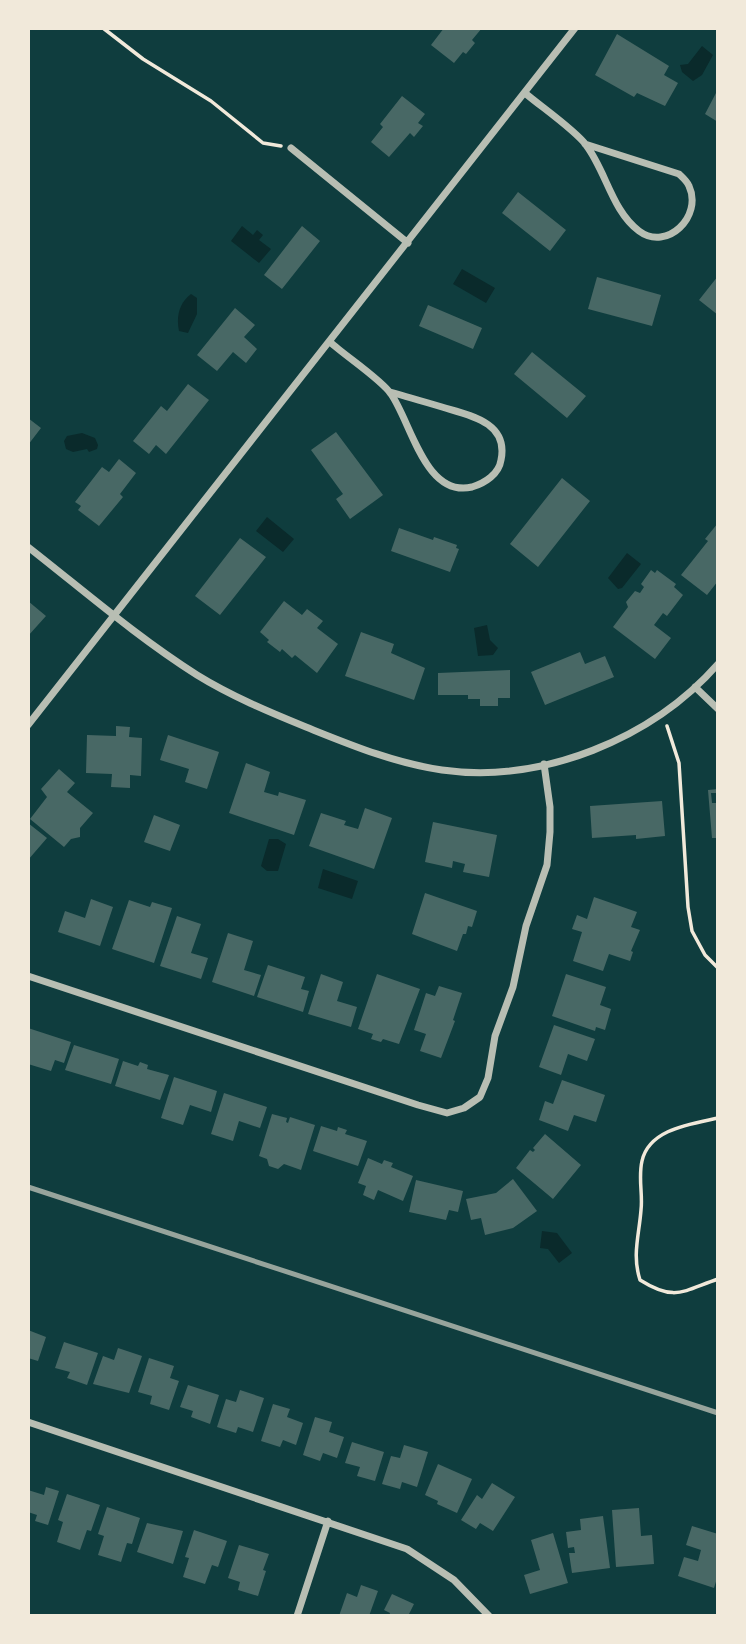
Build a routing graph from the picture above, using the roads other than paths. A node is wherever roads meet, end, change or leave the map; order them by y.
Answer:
1 (575, 28) edge
2 (524, 93) junction
3 (586, 144) junction
4 (291, 148) road end
5 (408, 243) junction
6 (330, 342) junction
7 (390, 392) junction
8 (28, 547) edge
9 (115, 614) junction
10 (718, 664) edge
11 (695, 687) junction
12 (718, 709) edge
13 (28, 725) edge
14 (544, 764) junction
15 (28, 976) edge
16 (28, 1422) edge
17 (328, 1521) junction
18 (297, 1616) edge
19 (489, 1616) edge

1 - 2 street
2 - 3 street
2 - 5 street
3 - 3 street
4 - 5 street
5 - 6 street
6 - 7 street
6 - 9 street
7 - 7 street
8 - 9 street
9 - 13 street
9 - 14 street
10 - 11 street
11 - 12 street
11 - 14 street
14 - 15 street
16 - 17 street
17 - 18 street
17 - 19 street

